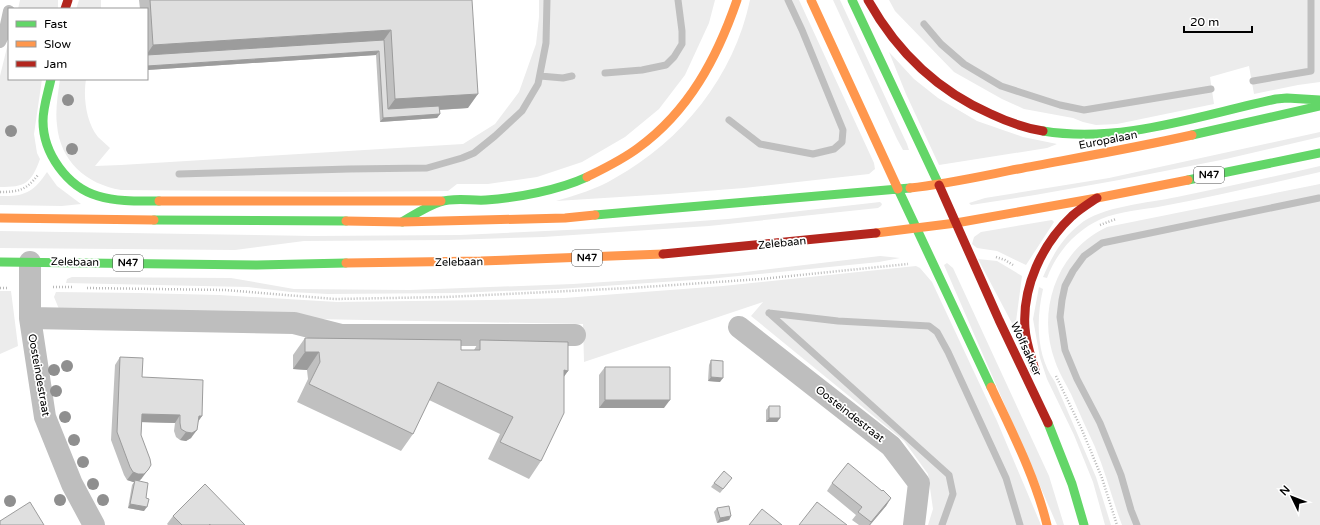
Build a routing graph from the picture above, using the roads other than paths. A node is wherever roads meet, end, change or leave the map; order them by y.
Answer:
1 (737, 0) edge
2 (811, 0) edge
3 (852, 0) edge
4 (868, 0) edge
5 (8, 15) edge
6 (0, 42) edge
7 (51, 80) edge
8 (1320, 100) edge
9 (1320, 106) edge
10 (1320, 153) edge
11 (939, 185) junction
12 (898, 189) junction
13 (1097, 198) junction
14 (441, 201) junction
15 (0, 218) edge
16 (402, 222) junction
17 (956, 223) junction
18 (916, 228) junction
19 (0, 262) edge
20 (30, 262) junction
21 (30, 318) junction
22 (739, 327) dead end
23 (575, 335) dead end
24 (1039, 379) dead end
25 (94, 525) edge
26 (914, 525) edge
27 (1047, 525) edge
28 (1084, 525) edge

1 - 14 main road
2 - 12 main road
3 - 11 main road, Wolfsakker
4 - 8 main road
5 - 6 lane
7 - 14 main road
9 - 11 main road, Europalaan
10 - 13 main road, N47
11 - 12 main road, Europalaan
11 - 17 main road, Wolfsakker
12 - 16 main road
12 - 18 main road
13 - 17 main road, N47
13 - 24 main road, Wolfsakker
14 - 16 main road
15 - 16 main road
17 - 18 main road, N47
17 - 28 main road, Wolfsakker
18 - 20 main road, Zelebaan / N47
18 - 27 main road
19 - 20 main road, Zelebaan / N47
20 - 21 street, Oosteindestraat
21 - 23 street
21 - 25 street, Oosteindestraat
22 - 26 street, Oosteindestraat

